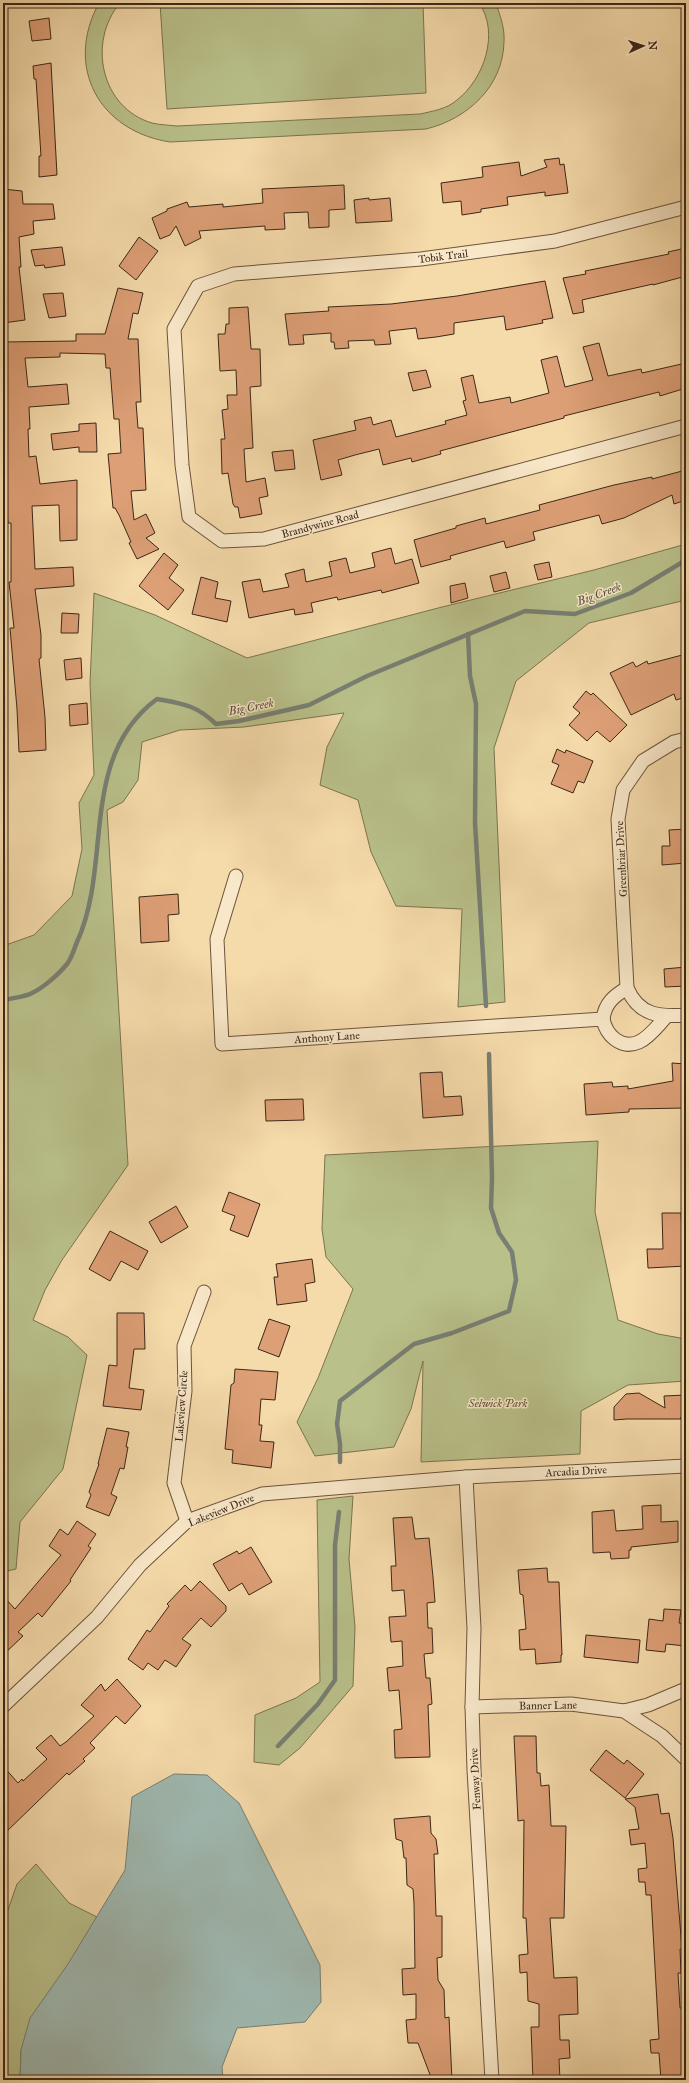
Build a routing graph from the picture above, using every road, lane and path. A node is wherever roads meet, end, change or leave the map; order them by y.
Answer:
1 (686, 207) edge
2 (198, 286) joint
3 (686, 426) edge
4 (686, 738) edge
5 (236, 876) dead end
6 (628, 988) junction
7 (686, 1015) edge
8 (667, 1016) junction
9 (603, 1019) junction
10 (204, 1292) dead end
11 (686, 1466) edge
12 (466, 1477) junction
13 (188, 1521) junction
14 (686, 1689) edge
15 (3, 1706) edge
16 (472, 1707) junction
17 (624, 1710) junction
18 (686, 1760) edge
19 (492, 2080) edge

1 - 2 street, Tobik Trail
2 - 3 street, Brandywine Road
4 - 6 street, Greenbriar Drive
5 - 9 street, Anthony Lane
6 - 8 street
6 - 9 street
7 - 8 street
8 - 9 street
10 - 13 street, Lakeview Circle
11 - 12 street, Arcadia Drive
12 - 13 street, Lakeview Drive
12 - 16 street, Fenway Drive
13 - 15 street, Lakeview Drive
14 - 17 street, Banner Lane
16 - 17 street, Banner Lane
16 - 19 street, Fenway Drive
17 - 18 street, Banner Lane

